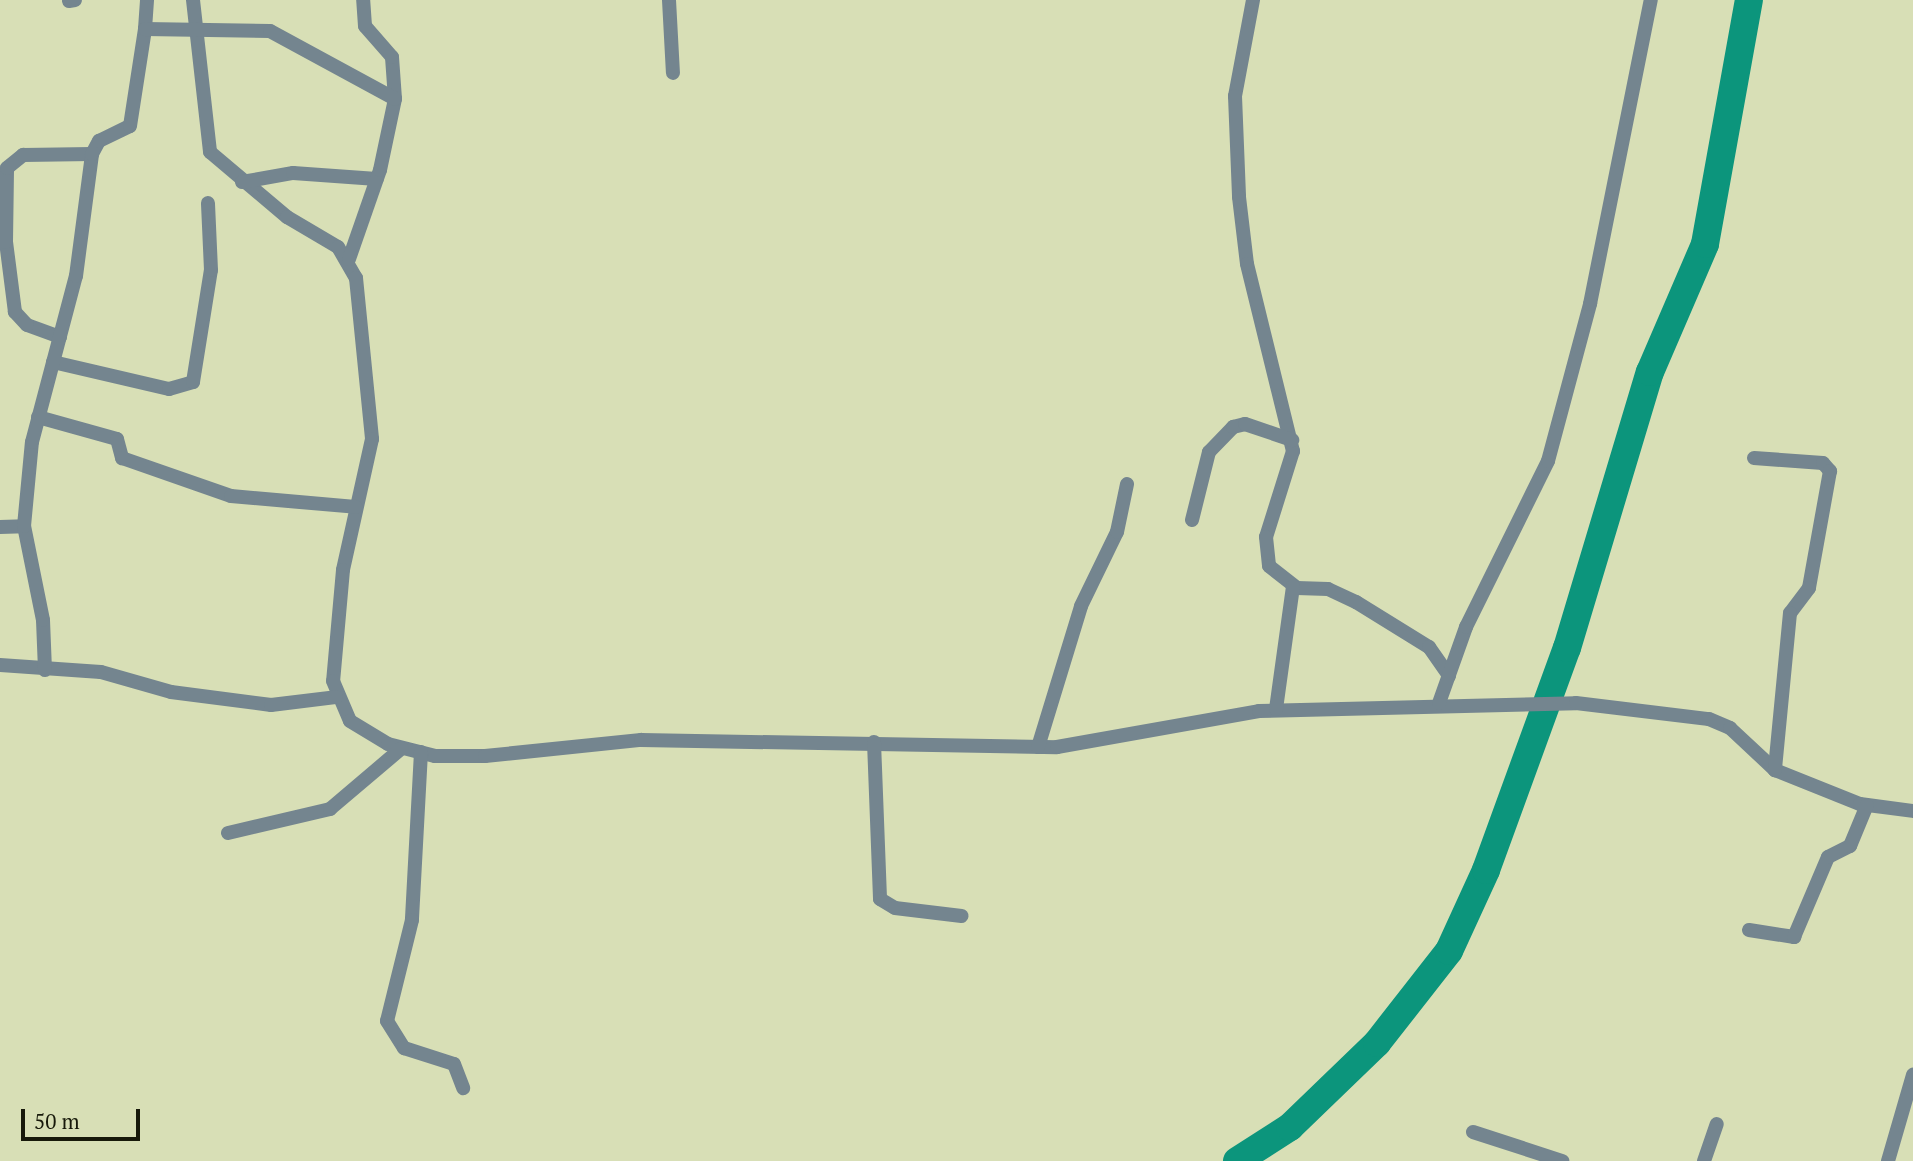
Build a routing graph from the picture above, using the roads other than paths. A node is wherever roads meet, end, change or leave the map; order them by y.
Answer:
1 (75, 0) edge
2 (147, 0) edge
3 (193, 0) edge
4 (363, 0) edge
5 (669, 0) edge
6 (1254, 0) edge
7 (1651, 0) edge
8 (69, 1) edge
9 (196, 25) junction
10 (145, 29) junction
11 (673, 73) dead end
12 (395, 99) junction
13 (92, 154) junction
14 (377, 179) junction
15 (243, 183) junction
16 (208, 203) dead end
17 (349, 258) junction
18 (60, 337) junction
19 (53, 362) junction
20 (38, 417) junction
21 (1292, 440) junction
22 (1754, 458) dead end
23 (1127, 484) dead end
24 (356, 507) junction
25 (1192, 520) dead end
26 (24, 526) junction
27 (0, 527) edge
28 (1293, 586) junction
29 (0, 665) edge
30 (45, 670) junction
31 (1449, 676) junction
32 (336, 697) junction
33 (1439, 703) junction
34 (1276, 709) junction
35 (874, 742) junction
36 (1038, 747) junction
37 (402, 748) junction
38 (421, 752) junction
39 (1775, 770) junction
40 (1867, 805) junction
41 (1913, 811) edge
42 (228, 833) dead end
43 (962, 916) dead end
44 (1749, 930) dead end
45 (1913, 1075) edge
46 (463, 1088) dead end
47 (1717, 1124) dead end
48 (1473, 1132) dead end
49 (1562, 1161) edge
50 (1704, 1161) edge
51 (1888, 1161) edge

1 - 8 street
2 - 10 street
3 - 9 street
4 - 12 street
5 - 11 street
6 - 21 street
7 - 31 street
9 - 10 street
9 - 12 street
9 - 15 street
10 - 13 street
12 - 14 street
13 - 18 street
13 - 18 street
14 - 15 street
14 - 17 street
15 - 17 street
16 - 19 street
17 - 24 street
18 - 19 street
19 - 20 street
20 - 24 street
20 - 26 street
21 - 25 street
21 - 28 street
22 - 39 street
23 - 36 street
24 - 32 street
26 - 27 street
26 - 30 street
28 - 31 street
28 - 34 street
29 - 30 street
30 - 32 street
31 - 33 street
32 - 37 street
33 - 34 street
33 - 39 street
34 - 36 street
35 - 36 street
35 - 38 street
35 - 43 street
37 - 38 street
37 - 42 street
38 - 46 street
39 - 40 street
40 - 41 street
40 - 44 street
45 - 51 street
47 - 50 street
48 - 49 street

